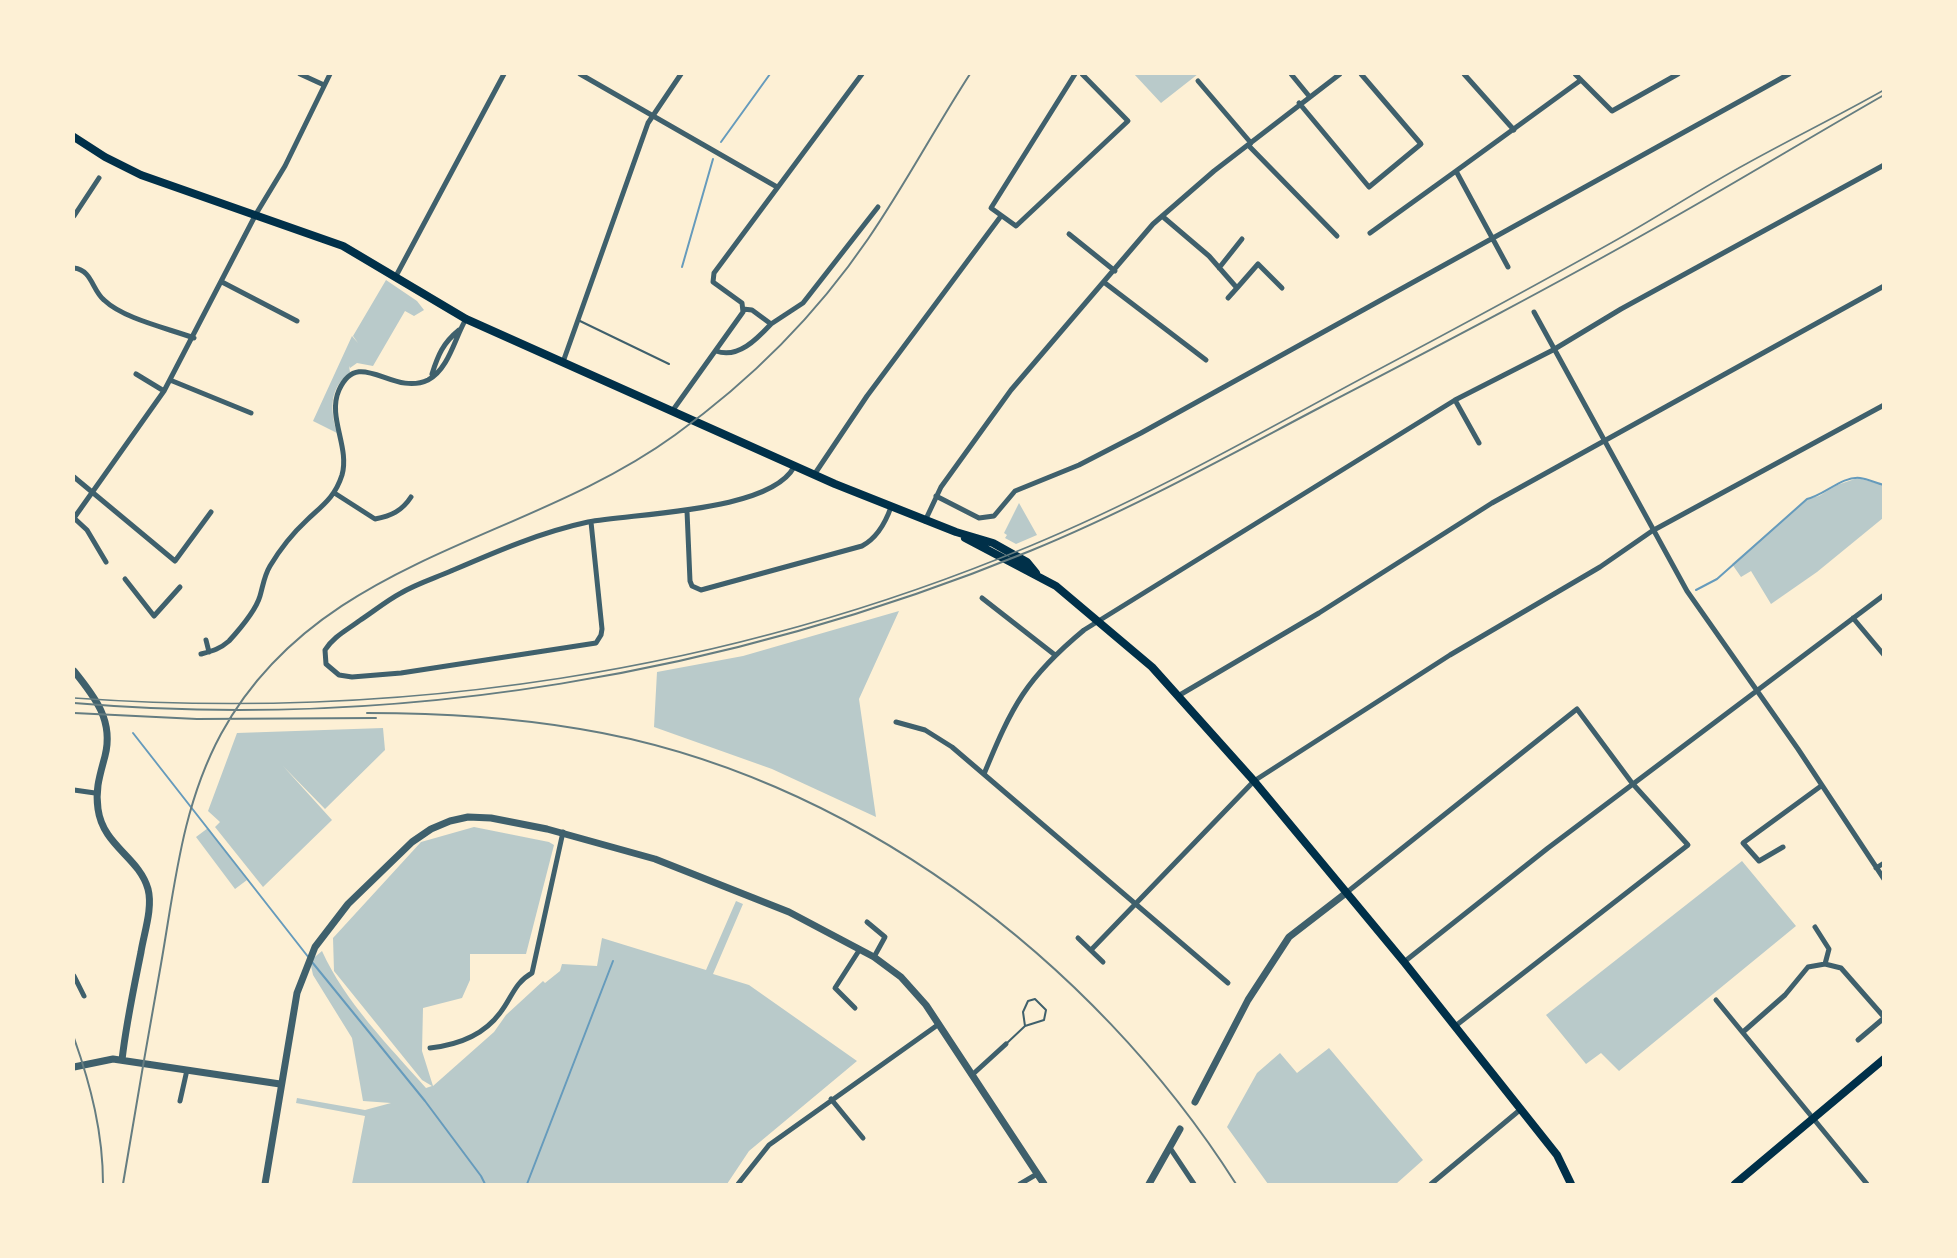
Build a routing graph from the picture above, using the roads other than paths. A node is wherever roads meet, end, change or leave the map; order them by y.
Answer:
1 (300, 74) edge
2 (330, 74) edge
3 (504, 74) edge
4 (580, 74) edge
5 (681, 74) edge
6 (862, 74) edge
7 (1075, 74) edge
8 (1082, 74) edge
9 (1291, 74) edge
10 (1340, 74) edge
11 (1361, 74) edge
12 (1464, 74) edge
13 (1575, 74) edge
14 (1678, 74) edge
15 (1789, 74) edge
16 (1581, 80) junction
17 (1198, 81) dead end
18 (324, 84) junction
19 (1309, 96) junction
20 (1299, 103) junction
21 (652, 114) junction
22 (1514, 130) junction
23 (74, 136) edge
24 (1250, 144) junction
25 (1884, 165) edge
26 (1456, 171) junction
27 (99, 178) dead end
28 (777, 186) junction
29 (878, 207) dead end
30 (256, 214) junction
31 (74, 216) edge
32 (1001, 216) junction
33 (1161, 216) junction
34 (1370, 233) dead end
35 (1069, 234) dead end
36 (1337, 236) dead end
37 (1491, 238) junction
38 (1242, 239) dead end
39 (1508, 267) dead end
40 (74, 268) edge
41 (1219, 268) junction
42 (1115, 271) junction
43 (396, 276) junction
44 (222, 282) junction
45 (1105, 283) junction
46 (1884, 286) edge
47 (1237, 288) junction
48 (1282, 288) dead end
49 (1228, 298) dead end
50 (743, 309) junction
51 (1534, 312) dead end
52 (466, 319) junction
53 (297, 321) dead end
54 (580, 321) junction
55 (771, 324) junction
56 (460, 329) junction
57 (194, 338) junction
58 (1553, 350) junction
59 (716, 351) junction
60 (1206, 360) dead end
61 (563, 362) junction
62 (669, 364) dead end
63 (136, 374) dead end
64 (431, 377) junction
65 (170, 380) junction
66 (164, 391) junction
67 (1455, 400) junction
68 (1884, 405) edge
69 (672, 410) junction
70 (251, 413) dead end
71 (1604, 439) junction
72 (1479, 443) dead end
73 (795, 467) junction
74 (814, 474) junction
75 (74, 477) edge
76 (94, 491) junction
77 (336, 494) junction
78 (936, 496) junction
79 (411, 497) dead end
80 (891, 507) junction
81 (687, 511) junction
82 (211, 512) dead end
83 (74, 518) edge
84 (925, 521) junction
85 (591, 522) junction
86 (1652, 531) junction
87 (106, 562) dead end
88 (124, 579) dead end
89 (252, 584) dead end
90 (262, 585) junction
91 (180, 587) dead end
92 (1884, 595) edge
93 (982, 598) dead end
94 (1853, 618) junction
95 (1101, 622) junction
96 (206, 640) dead end
97 (209, 652) junction
98 (201, 654) dead end
99 (1884, 655) edge
100 (1055, 656) junction
101 (74, 671) edge
102 (1756, 691) junction
103 (1178, 696) junction
104 (896, 722) dead end
105 (984, 774) junction
106 (1254, 781) junction
107 (1632, 783) junction
108 (1821, 786) junction
109 (74, 790) edge
110 (95, 793) junction
111 (563, 832) junction
112 (1783, 847) dead end
113 (1884, 862) edge
114 (1876, 868) junction
115 (1884, 879) edge
116 (1346, 893) junction
117 (1136, 904) junction
118 (867, 922) dead end
119 (1815, 927) dead end
120 (1078, 938) dead end
121 (860, 948) junction
122 (1091, 950) junction
123 (874, 957) junction
124 (1103, 962) dead end
125 (1404, 962) junction
126 (1825, 964) junction
127 (74, 976) edge
128 (1228, 983) dead end
129 (84, 996) dead end
130 (1716, 1000) dead end
131 (855, 1008) dead end
132 (1884, 1018) edge
133 (939, 1024) junction
134 (1024, 1026) junction
135 (1454, 1027) junction
136 (1743, 1032) junction
137 (1858, 1040) dead end
138 (1006, 1044) joint
139 (430, 1048) dead end
140 (1884, 1059) edge
141 (122, 1060) junction
142 (74, 1067) edge
143 (188, 1070) junction
144 (972, 1075) junction
145 (280, 1084) junction
146 (831, 1099) junction
147 (180, 1101) dead end
148 (1195, 1102) dead end
149 (1521, 1109) junction
150 (1814, 1118) junction
151 (1180, 1129) dead end
152 (862, 1138) dead end
153 (1170, 1148) junction
154 (1037, 1173) junction
155 (265, 1185) edge
156 (738, 1185) edge
157 (1020, 1185) edge
158 (1044, 1185) edge
159 (1149, 1185) edge
160 (1194, 1185) edge
161 (1431, 1185) edge
162 (1571, 1185) edge
163 (1735, 1185) edge
164 (1868, 1185) edge

1 - 18 street
2 - 18 street
3 - 43 street
4 - 21 street
5 - 21 street
6 - 28 street
7 - 32 street
8 - 32 street
9 - 19 street
10 - 19 street
11 - 20 street
12 - 22 street
13 - 16 street
14 - 16 street
15 - 37 street
16 - 22 street
17 - 24 street
18 - 30 street
19 - 20 street
20 - 24 street
21 - 28 street
21 - 54 street
22 - 26 street
23 - 30 main road
24 - 33 street
24 - 36 street
25 - 58 street
26 - 34 street
26 - 37 street
27 - 31 street
28 - 50 street
29 - 55 street
30 - 43 main road
30 - 44 street
32 - 74 street
33 - 41 street
33 - 42 street
35 - 42 street
37 - 39 street
37 - 78 street
38 - 41 street
40 - 57 street
41 - 47 street
42 - 45 street
43 - 52 main road
44 - 53 street
44 - 57 street
45 - 60 street
45 - 78 street
46 - 71 street
47 - 48 street
47 - 49 street
50 - 55 street
50 - 59 street
51 - 58 street
52 - 56 street
52 - 61 main road
54 - 61 street
54 - 62 lane
55 - 59 street
56 - 64 street
56 - 64 street
57 - 65 street
58 - 67 street
58 - 71 street
59 - 69 street
61 - 69 main road
63 - 66 street
64 - 77 street
65 - 66 street
65 - 70 street
66 - 76 street
67 - 72 street
67 - 95 street
68 - 86 street
69 - 73 main road
71 - 86 street
71 - 103 street
73 - 74 main road
73 - 81 street
74 - 80 main road
75 - 76 street
76 - 82 street
76 - 83 street
77 - 79 street
77 - 90 street
78 - 84 street
80 - 81 street
80 - 84 main road
81 - 85 street
83 - 87 street
84 - 95 main road
85 - 85 street
86 - 102 street
86 - 106 street
88 - 91 street
89 - 90 street
90 - 97 street
92 - 94 street
93 - 100 street
94 - 99 street
94 - 102 street
95 - 100 street
95 - 103 main road
96 - 97 street
97 - 98 street
100 - 105 street
101 - 110 street
102 - 107 street
102 - 108 street
103 - 106 main road
104 - 105 street
105 - 117 street
106 - 116 main road
106 - 117 street
107 - 116 street
107 - 125 street
107 - 135 street
108 - 112 street
108 - 114 street
109 - 110 street
110 - 141 street
111 - 121 street
111 - 139 street
111 - 145 street
113 - 114 street
114 - 115 street
116 - 125 main road
116 - 148 street
117 - 122 street
117 - 128 street
118 - 123 street
119 - 126 street
120 - 122 street
121 - 123 street
121 - 131 street
122 - 124 street
123 - 133 street
125 - 135 main road
126 - 132 street
126 - 136 street
127 - 129 street
130 - 136 street
132 - 137 street
133 - 144 street
133 - 146 street
134 - 134 lane
134 - 138 lane
135 - 149 main road
136 - 150 street
138 - 144 street
140 - 150 main road
141 - 142 street
141 - 143 street
143 - 145 street
143 - 147 street
144 - 154 street
145 - 155 street
146 - 152 street
146 - 156 street
149 - 161 street
149 - 162 main road
150 - 163 main road
150 - 164 street
151 - 153 street
153 - 159 street
153 - 160 street
154 - 157 street
154 - 158 street

